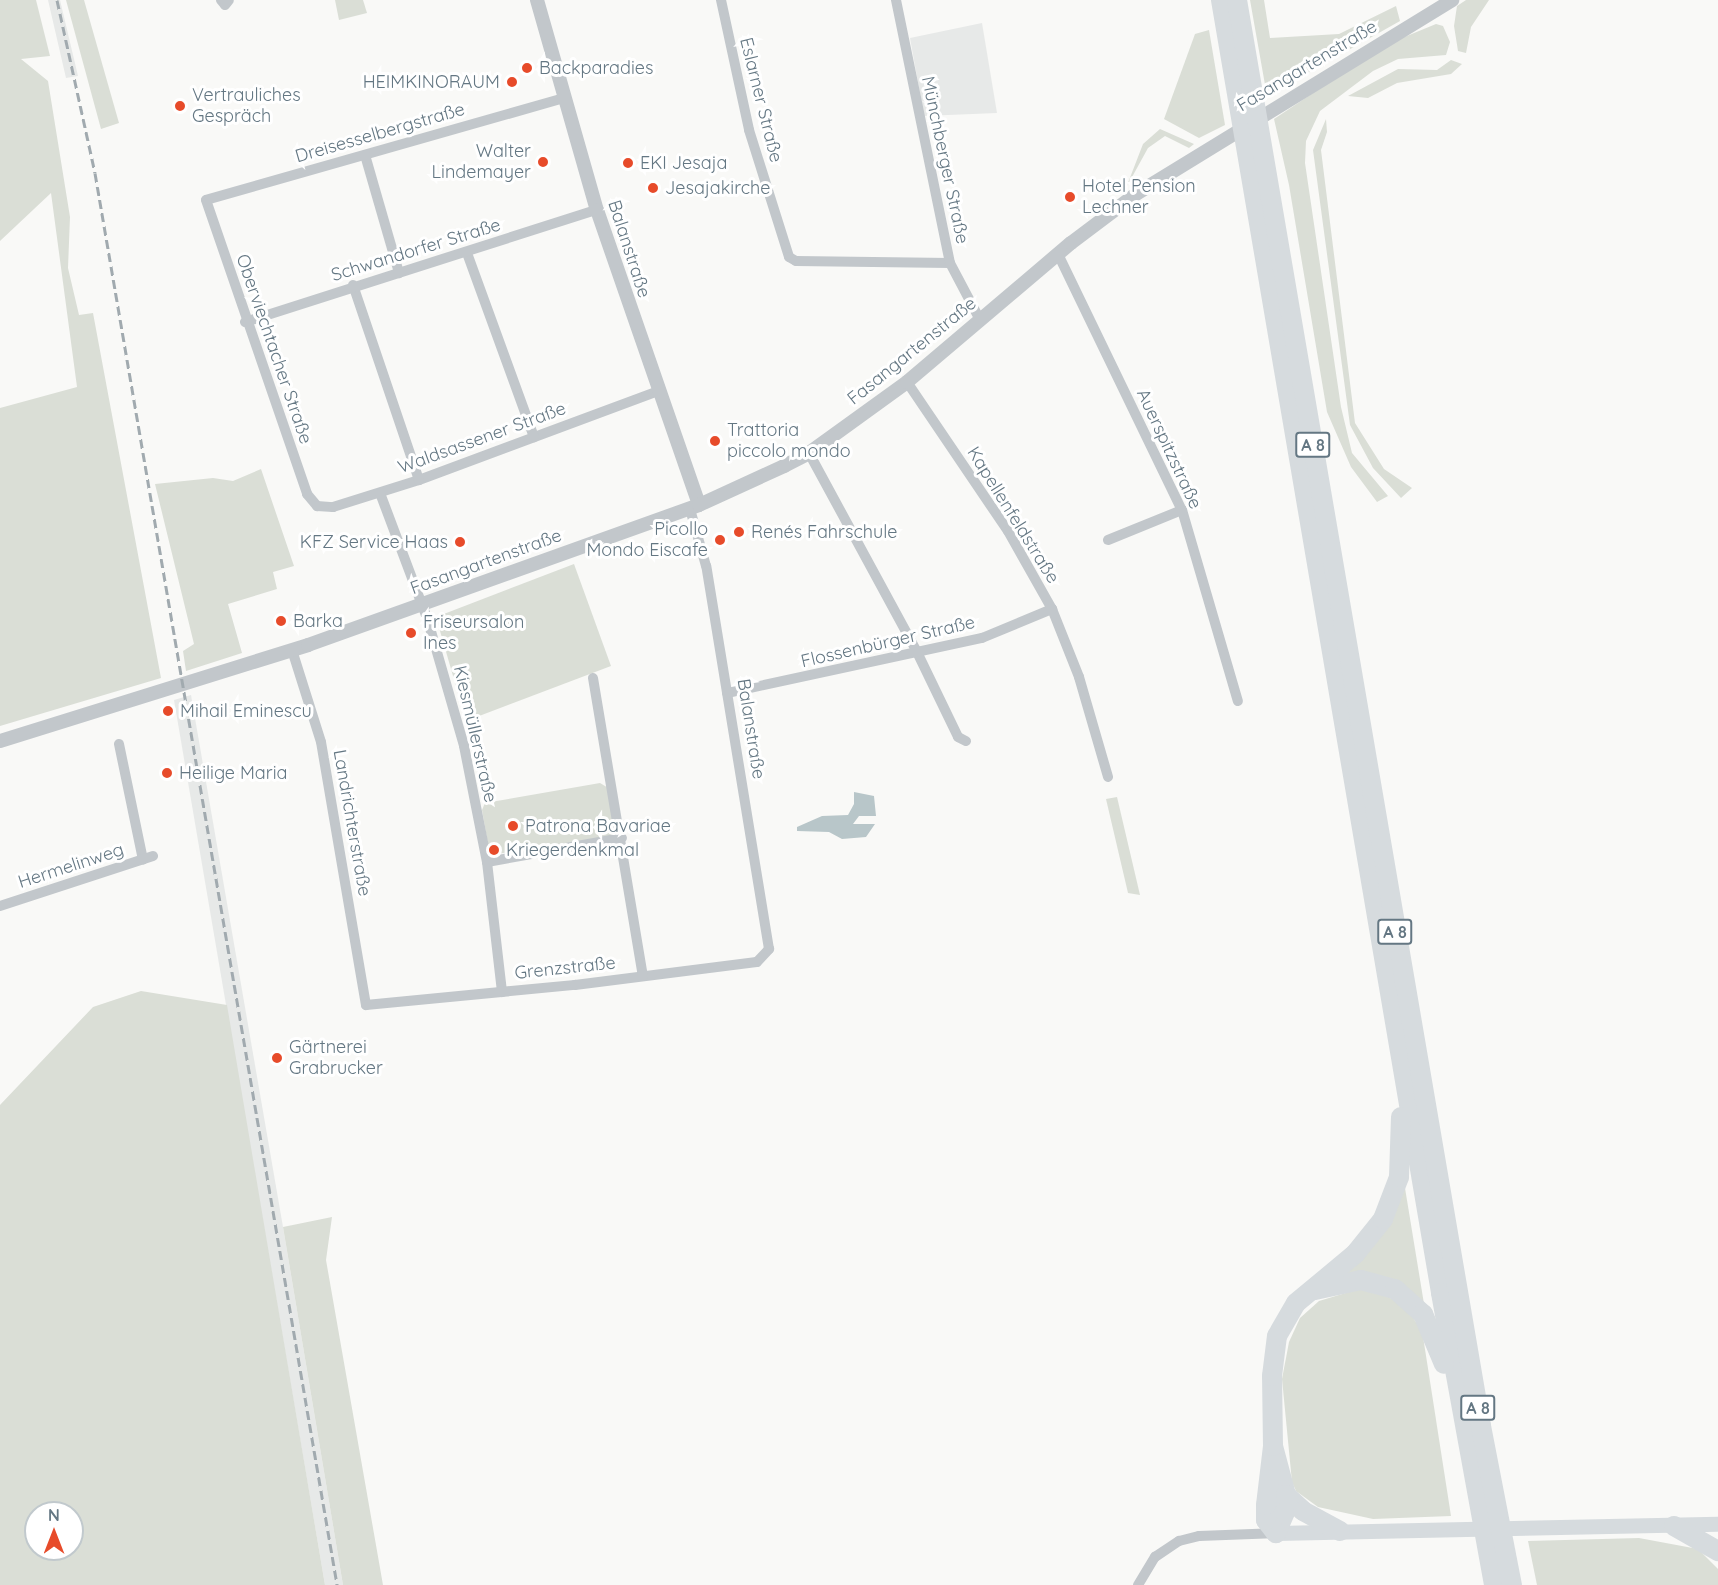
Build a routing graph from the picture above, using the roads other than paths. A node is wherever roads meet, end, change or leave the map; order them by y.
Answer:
1 (537, 0) edge
2 (721, 0) edge
3 (896, 0) edge
4 (1221, 0) edge
5 (1237, 0) edge
6 (1452, 0) edge
7 (564, 98) junction
8 (365, 154) junction
9 (206, 200) joint
10 (597, 210) junction
11 (467, 253) junction
12 (1058, 254) junction
13 (950, 263) junction
14 (399, 273) junction
15 (352, 285) junction
16 (981, 320) junction
17 (245, 321) junction
18 (907, 382) junction
19 (658, 391) junction
20 (534, 437) junction
21 (809, 453) junction
22 (419, 480) junction
23 (380, 493) junction
24 (317, 506) joint
25 (694, 507) junction
26 (1182, 510) junction
27 (1108, 540) dead end
28 (421, 605) junction
29 (1052, 609) junction
30 (292, 650) junction
31 (917, 652) junction
32 (593, 678) dead end
33 (727, 693) junction
34 (1238, 701) dead end
35 (0, 741) edge
36 (966, 741) dead end
37 (119, 744) dead end
38 (1108, 777) dead end
39 (622, 838) junction
40 (487, 862) junction
41 (0, 906) edge
42 (766, 956) joint
43 (643, 976) junction
44 (502, 992) junction
45 (366, 1005) joint
46 (1404, 1074) junction
47 (1310, 1291) junction
48 (1464, 1426) junction
49 (1273, 1446) junction
50 (1286, 1495) junction
51 (1485, 1495) junction
52 (1718, 1524) edge
53 (1674, 1526) junction
54 (1340, 1531) junction
55 (1276, 1533) junction
56 (1718, 1551) edge
57 (1498, 1561) junction
58 (1138, 1585) edge
59 (1494, 1585) edge
60 (1512, 1585) edge

1 - 7 street, Balanstraße
2 - 13 street, Eslarner Straße
3 - 13 street, Münchberger Straße
4 - 46 highway, A 8
5 - 51 highway, A 8
6 - 12 street, Fasangartenstraße
7 - 8 street, Dreisesselbergstraße
7 - 10 street, Balanstraße
8 - 9 street, Dreisesselbergstraße
8 - 14 street
9 - 17 street, Oberviechtacher Straße
10 - 11 street, Schwandorfer Straße
10 - 19 street, Balanstraße
11 - 14 street, Schwandorfer Straße
11 - 20 street
12 - 16 street, Fasangartenstraße
12 - 26 street, Auerspitzstraße
13 - 16 street, Münchberger Straße
14 - 15 street, Schwandorfer Straße
15 - 17 street, Schwandorfer Straße
15 - 22 street
16 - 18 street, Fasangartenstraße
17 - 24 street, Oberviechtacher Straße
18 - 21 street, Fasangartenstraße
18 - 29 street, Kapellenfeldstraße
19 - 20 street, Waldsassener Straße
19 - 25 street, Balanstraße
20 - 22 street, Waldsassener Straße
21 - 25 street, Fasangartenstraße
21 - 31 street
22 - 23 street, Waldsassener Straße
23 - 24 street, Waldsassener Straße
23 - 28 street, Kiesmüllerstraße
25 - 28 street, Fasangartenstraße
25 - 33 street, Balanstraße
26 - 27 street
26 - 34 street, Auerspitzstraße
28 - 30 street, Fasangartenstraße
28 - 40 street, Kiesmüllerstraße
29 - 31 street, Flossenbürger Straße
29 - 38 street, Kapellenfeldstraße
30 - 35 street, Fasangartenstraße
30 - 45 street, Landrichterstraße
31 - 33 street, Flossenbürger Straße
31 - 36 street
32 - 39 street
33 - 42 street, Balanstraße
37 - 41 street, Hermelinweg
39 - 40 street
39 - 43 street
40 - 44 street, Kiesmüllerstraße
42 - 43 street, Grenzstraße
43 - 44 street, Grenzstraße
44 - 45 street, Grenzstraße
46 - 47 highway
46 - 48 highway, A 8
47 - 48 highway
47 - 49 highway
48 - 51 highway, A 8
49 - 50 highway
49 - 55 highway
50 - 54 highway
50 - 55 highway
51 - 57 highway, A 8
52 - 53 main road
53 - 54 main road
53 - 56 highway
54 - 55 main road
55 - 58 street
57 - 59 highway, A 8
57 - 60 highway, A 8

